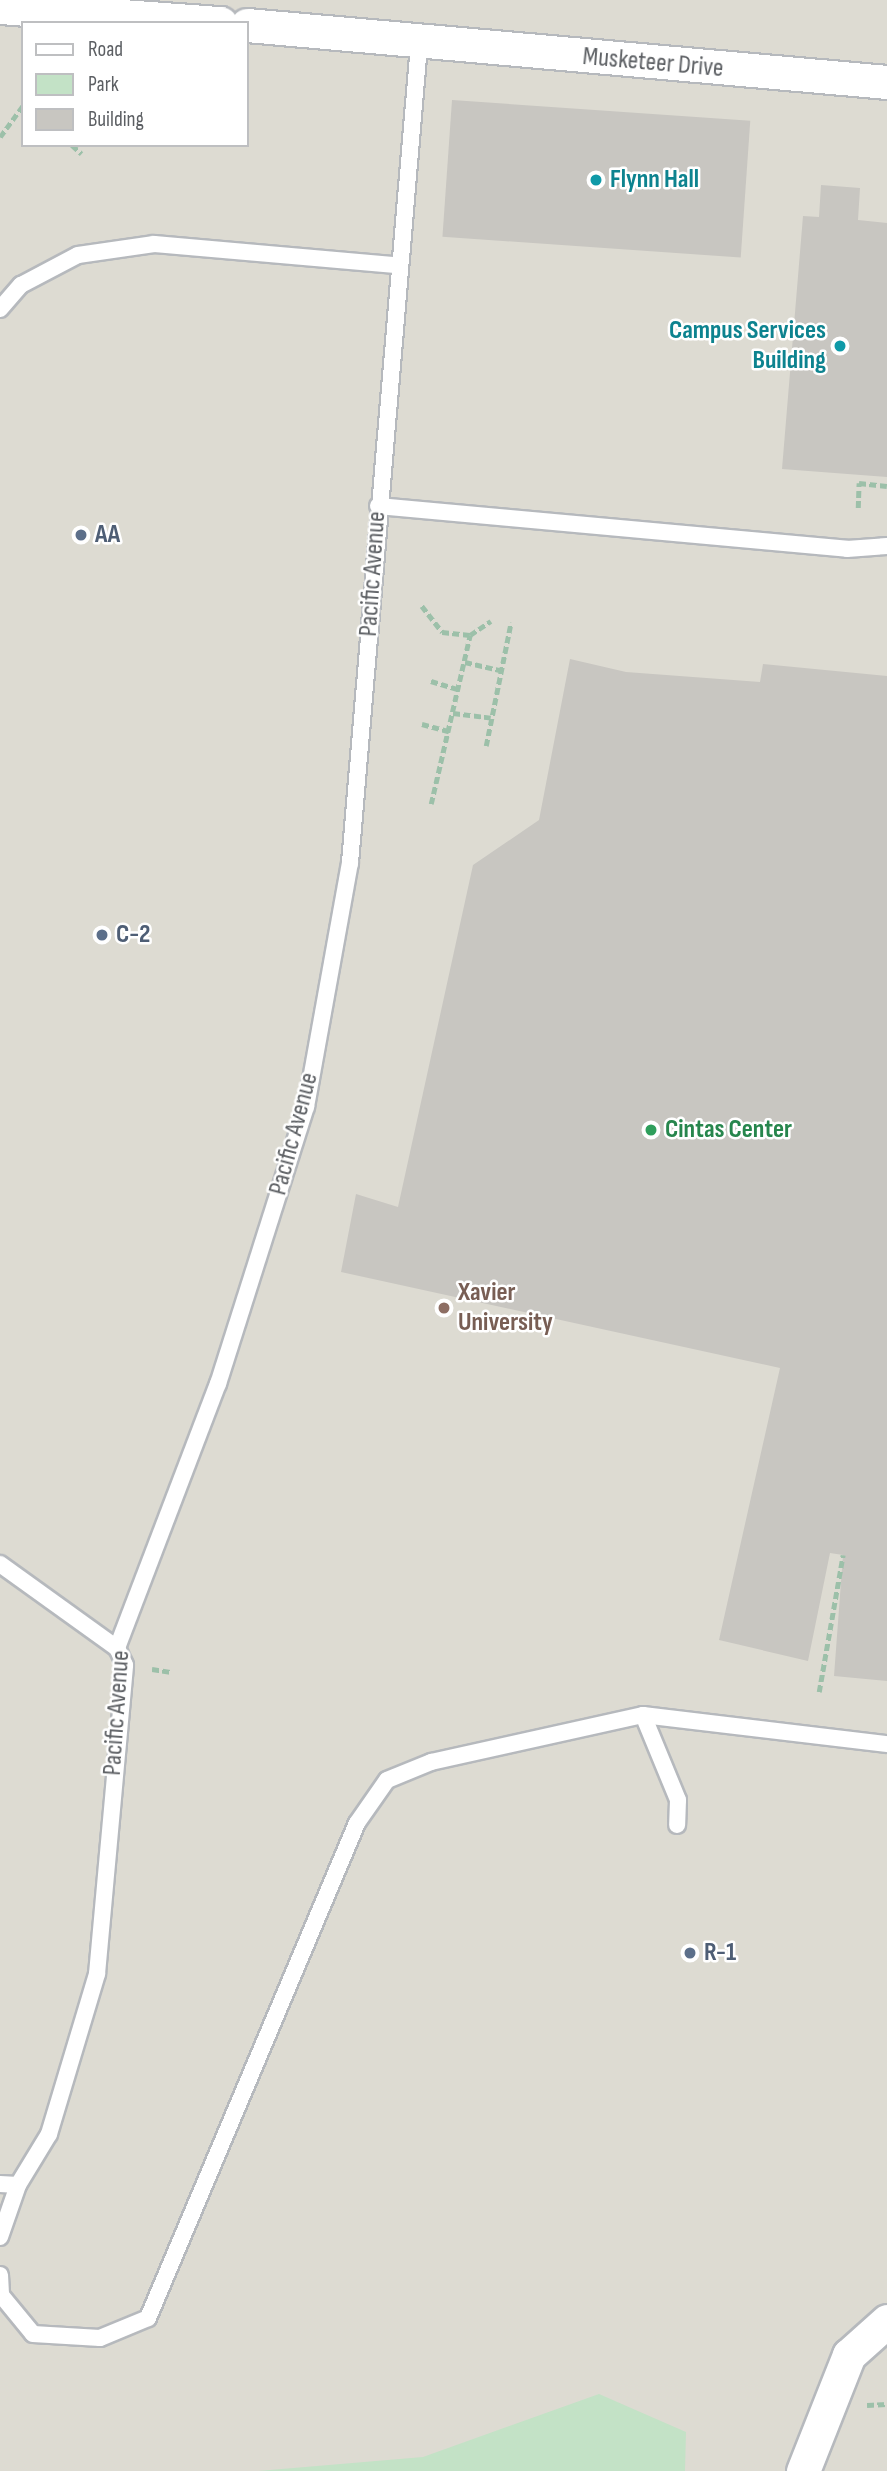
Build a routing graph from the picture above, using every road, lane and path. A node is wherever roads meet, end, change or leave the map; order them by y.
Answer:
1 (0, 7) edge
2 (192, 21) edge
3 (248, 25) edge
4 (419, 44) junction
5 (887, 82) edge
6 (21, 108) edge
7 (0, 137) edge
8 (74, 147) edge
9 (82, 154) dead end
10 (396, 265) junction
11 (0, 309) edge
12 (887, 486) edge
13 (378, 506) junction
14 (858, 508) dead end
15 (887, 546) edge
16 (422, 606) dead end
17 (491, 621) dead end
18 (511, 622) dead end
19 (470, 635) junction
20 (465, 662) junction
21 (501, 670) junction
22 (431, 681) dead end
23 (458, 689) junction
24 (453, 713) junction
25 (491, 719) junction
26 (422, 724) dead end
27 (449, 732) junction
28 (485, 746) dead end
29 (431, 804) dead end
30 (844, 1555) dead end
31 (0, 1564) edge
32 (117, 1648) junction
33 (819, 1692) dead end
34 (643, 1715) junction
35 (887, 1744) edge
36 (677, 1825) dead end
37 (0, 2184) edge
38 (18, 2185) junction
39 (0, 2237) edge
40 (0, 2275) edge
41 (887, 2320) edge
42 (803, 2471) edge

1 - 2 street
3 - 4 street, Musketeer Drive
4 - 5 street, Musketeer Drive
4 - 10 lane, Pacific Avenue
6 - 7 path
8 - 9 path
10 - 11 lane
10 - 13 lane, Pacific Avenue
12 - 14 path
13 - 15 lane
13 - 32 lane, Pacific Avenue
16 - 19 path
17 - 19 path
18 - 21 path
19 - 20 path
20 - 21 path
20 - 23 path
21 - 25 path
22 - 23 path
23 - 24 path
24 - 25 path
24 - 27 path
25 - 28 path
26 - 27 path
27 - 29 path
30 - 33 path
31 - 32 lane
32 - 38 lane, Pacific Avenue
34 - 35 lane
34 - 36 lane
34 - 40 lane
37 - 38 lane
38 - 39 lane, Pacific Avenue
41 - 42 street

